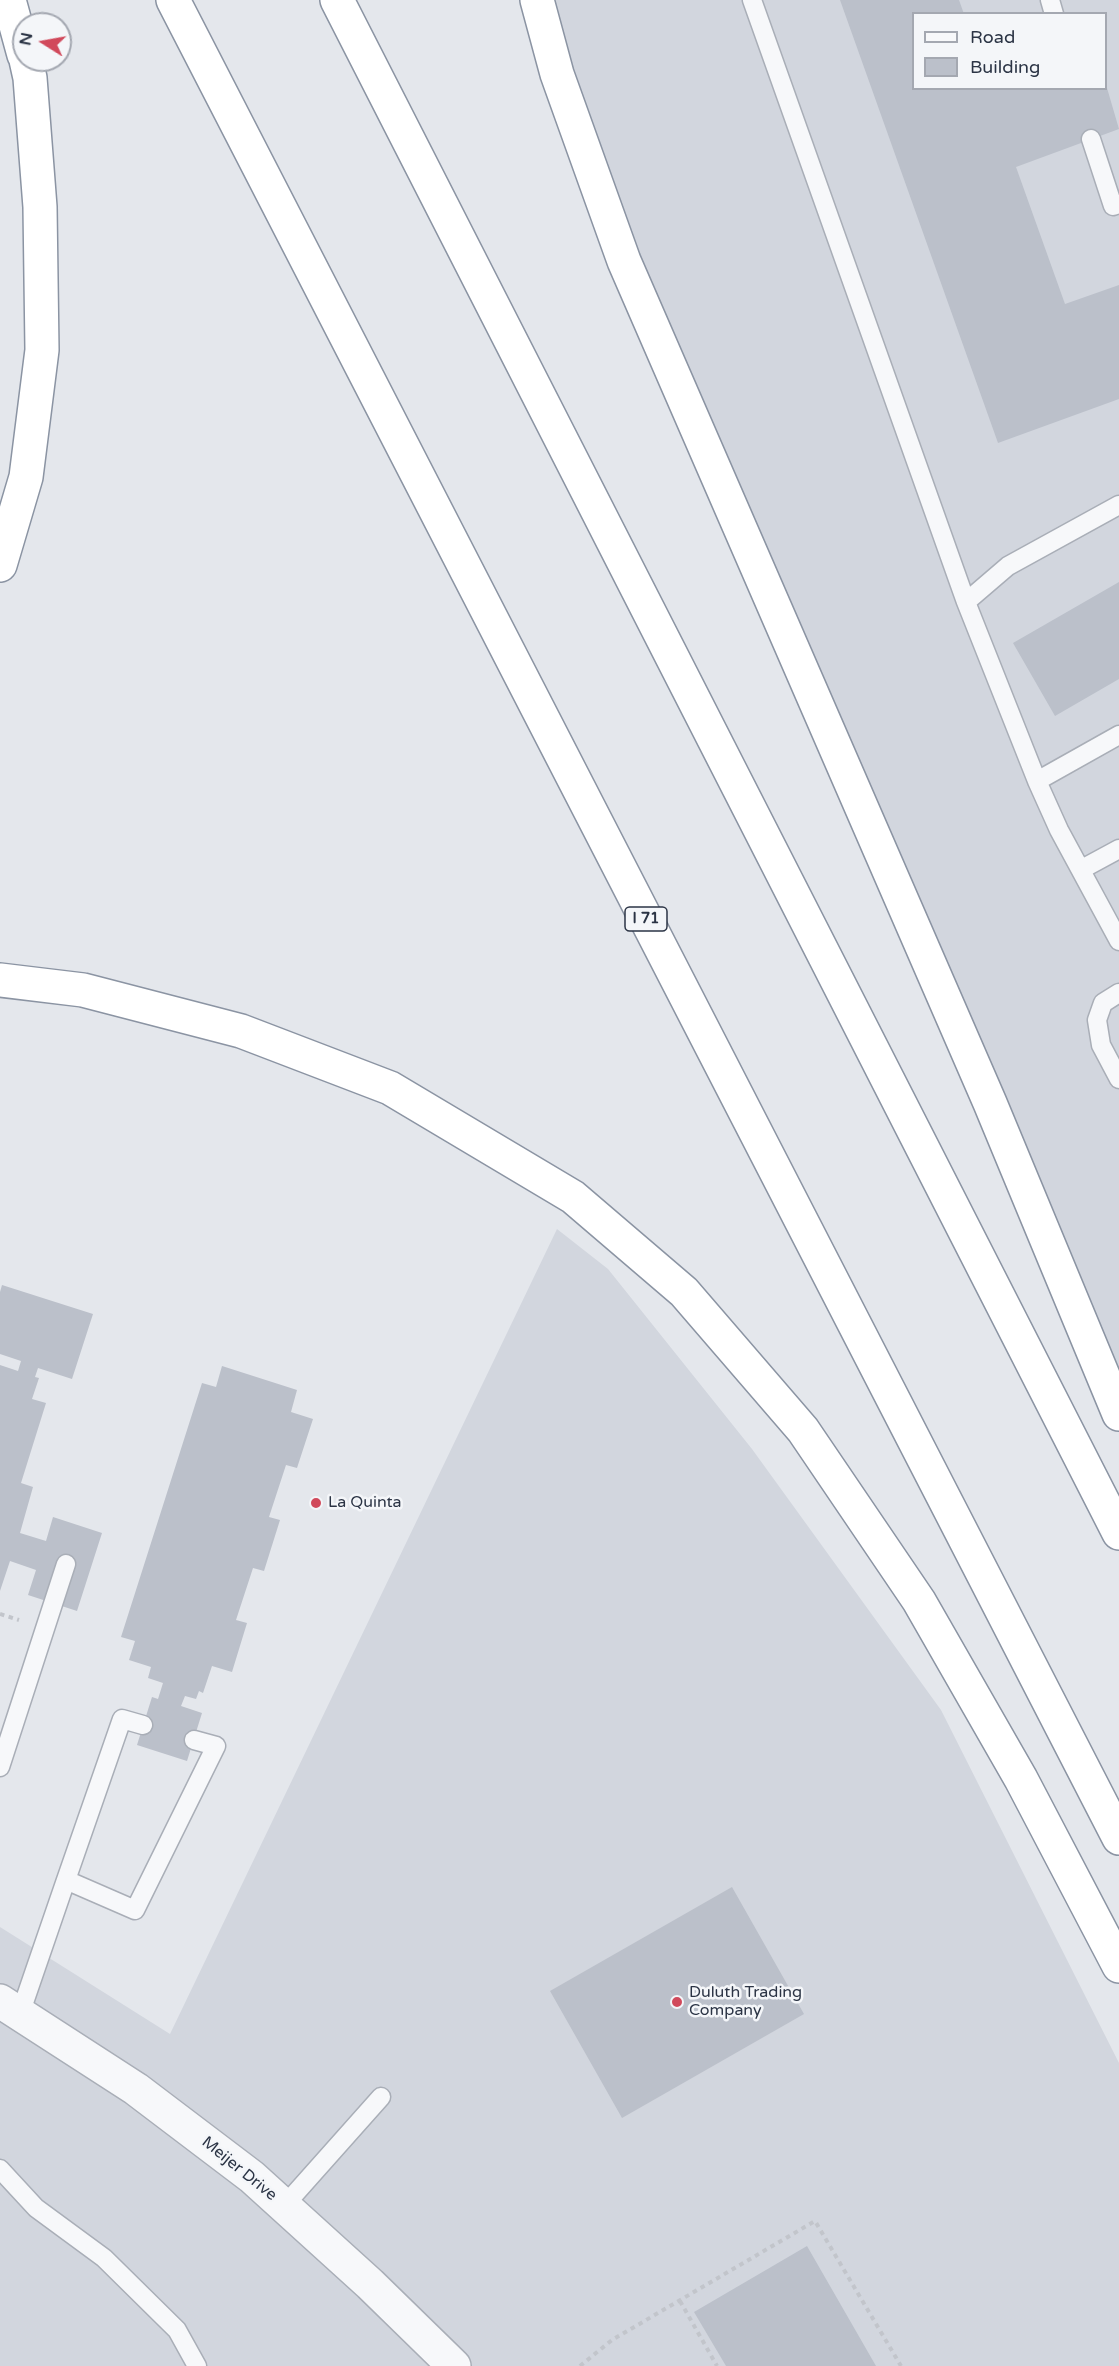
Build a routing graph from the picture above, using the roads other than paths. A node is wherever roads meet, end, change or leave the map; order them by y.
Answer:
1 (173, 0) edge
2 (338, 0) edge
3 (537, 0) edge
4 (752, 0) edge
5 (29, 72) edge
6 (1091, 139) dead end
7 (1119, 204) edge
8 (1119, 506) edge
9 (0, 565) edge
10 (966, 602) junction
11 (1119, 735) edge
12 (1037, 781) junction
13 (1119, 849) edge
14 (1082, 869) junction
15 (1119, 941) edge
16 (0, 980) edge
17 (1119, 993) edge
18 (1119, 1079) edge
19 (1119, 1414) edge
20 (1119, 1533) edge
21 (66, 1564) dead end
22 (143, 1725) dead end
23 (194, 1740) dead end
24 (0, 1767) edge
25 (1119, 1838) edge
26 (66, 1880) junction
27 (1119, 1966) edge
28 (10, 2008) edge
29 (381, 2097) dead end
30 (0, 2169) edge
31 (284, 2206) junction
32 (197, 2366) edge
33 (454, 2366) edge

1 - 25 highway, I 71
2 - 20 highway
3 - 19 highway
4 - 10 lane
5 - 9 highway
6 - 7 lane
8 - 10 lane
10 - 12 lane
11 - 12 lane
12 - 14 lane
13 - 14 lane
14 - 15 lane
16 - 27 highway
17 - 18 lane
21 - 24 lane
22 - 26 lane
23 - 26 lane
26 - 28 lane
28 - 31 street, Meijer Drive
29 - 31 lane
30 - 32 lane
31 - 33 street, Meijer Drive

